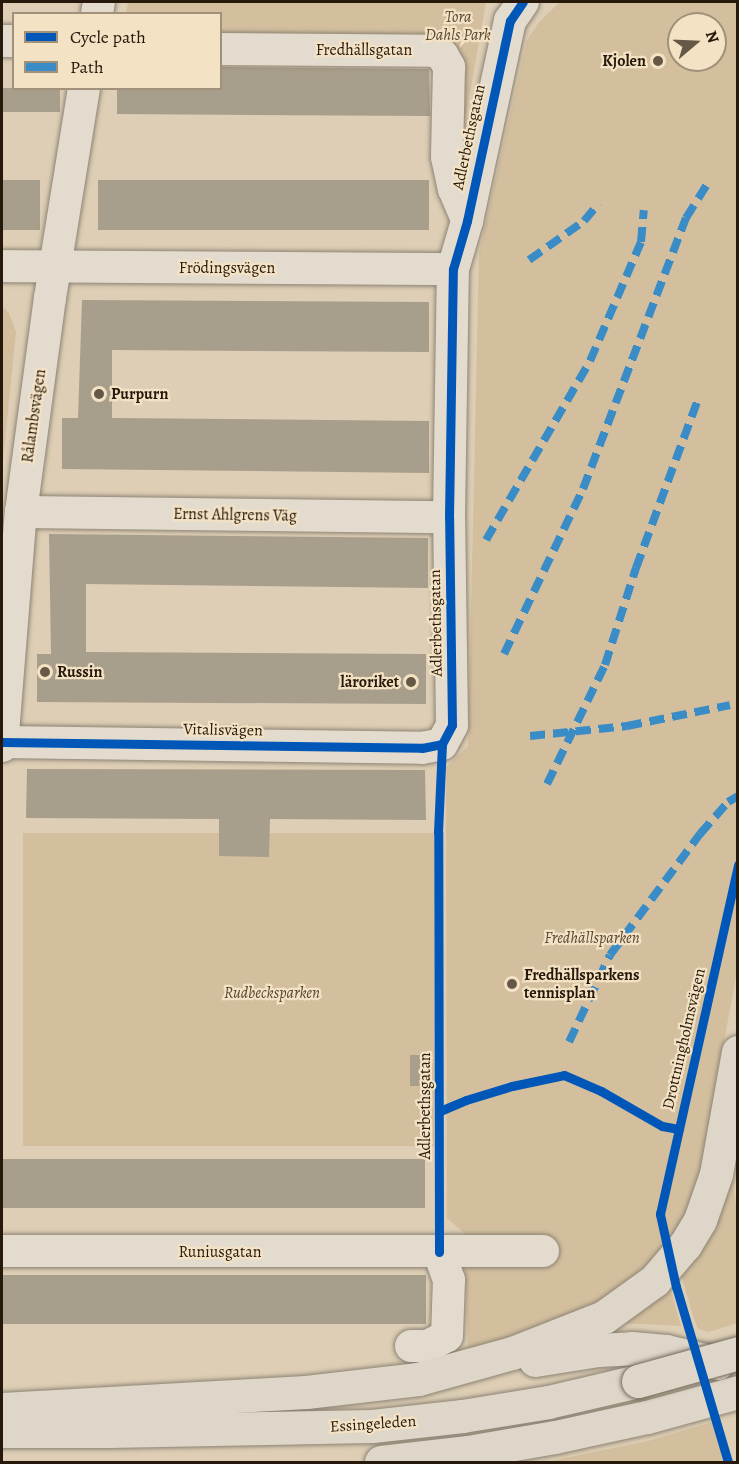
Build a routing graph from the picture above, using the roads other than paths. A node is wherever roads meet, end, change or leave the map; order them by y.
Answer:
1 (523, 2) edge
2 (222, 49) edge
3 (84, 90) edge
4 (467, 221) junction
5 (2, 266) edge
6 (54, 266) junction
7 (453, 269) junction
8 (21, 512) junction
9 (449, 517) junction
10 (2, 744) edge
11 (442, 744) joint
12 (738, 1052) edge
13 (2, 1251) edge
14 (543, 1251) dead end
15 (439, 1252) junction
16 (411, 1346) dead end
17 (738, 1353) edge
18 (738, 1371) edge
19 (418, 1379) junction
20 (738, 1392) edge
21 (2, 1409) edge
22 (2, 1431) edge
23 (381, 1462) edge

1 - 4 street, Adlerbethsgatan
2 - 4 street, Fredhällsgatan
3 - 6 street, Rålambsvägen
4 - 7 street, Adlerbethsgatan
5 - 6 street, Frödingsvägen
6 - 7 street, Frödingsvägen
6 - 8 street, Rålambsvägen
7 - 9 street, Adlerbethsgatan
8 - 9 street, Ernst Ahlgrens Väg
8 - 10 street, Rålambsvägen
9 - 11 street, Adlerbethsgatan
10 - 11 street, Vitalisvägen
12 - 19 highway
13 - 15 street, Runiusgatan
14 - 15 street, Runiusgatan
15 - 16 street
17 - 22 highway, Essingeleden, bridge
18 - 19 highway, bridge
19 - 21 highway
20 - 23 highway

